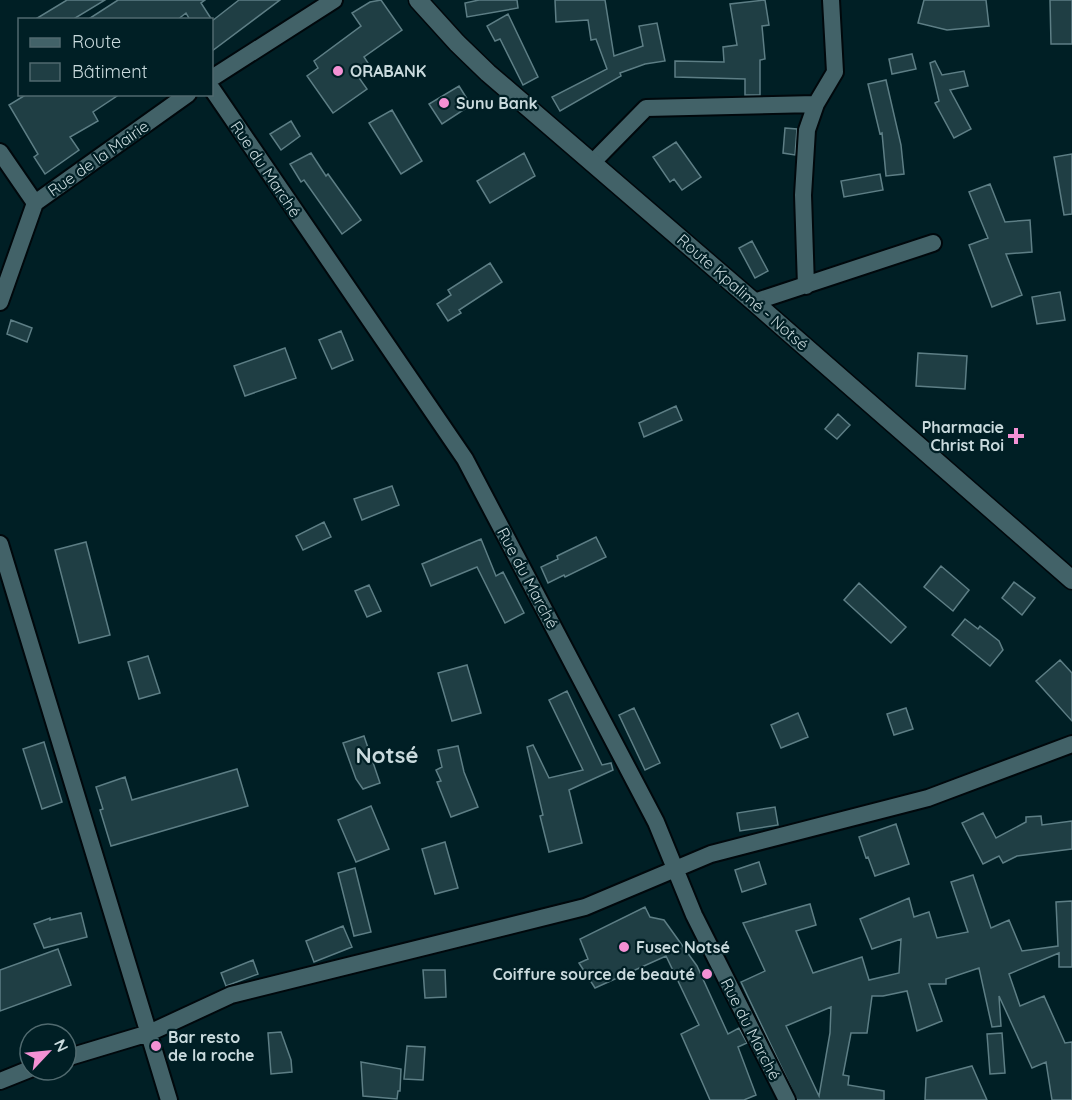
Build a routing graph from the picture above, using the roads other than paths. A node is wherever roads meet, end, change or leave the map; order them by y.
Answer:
1 (334, 0) edge
2 (418, 0) edge
3 (831, 0) edge
4 (213, 77) edge
5 (213, 90) edge
6 (185, 96) edge
7 (816, 104) junction
8 (0, 152) edge
9 (593, 162) junction
10 (35, 203) junction
11 (933, 243) dead end
12 (806, 286) junction
13 (0, 302) edge
14 (754, 302) junction
15 (0, 544) edge
16 (1072, 580) edge
17 (1072, 744) edge
18 (676, 868) junction
19 (149, 1033) junction
20 (78, 1054) edge
21 (18, 1074) edge
22 (0, 1081) edge
23 (169, 1100) edge
24 (787, 1100) edge

1 - 4 street
2 - 9 main road, Route Kpalimé - Notsé
3 - 7 street
5 - 18 street, Rue du Marché
6 - 10 street, Rue de la Mairie
7 - 9 street
7 - 12 street
8 - 10 street
9 - 14 main road, Route Kpalimé - Notsé
10 - 13 street, Rue de la Mairie
11 - 12 street
12 - 14 street
14 - 16 main road, Route Kpalimé - Notsé
15 - 19 street
17 - 18 street
18 - 19 street
18 - 24 street, Rue du Marché
19 - 20 street
19 - 23 street
21 - 22 street

